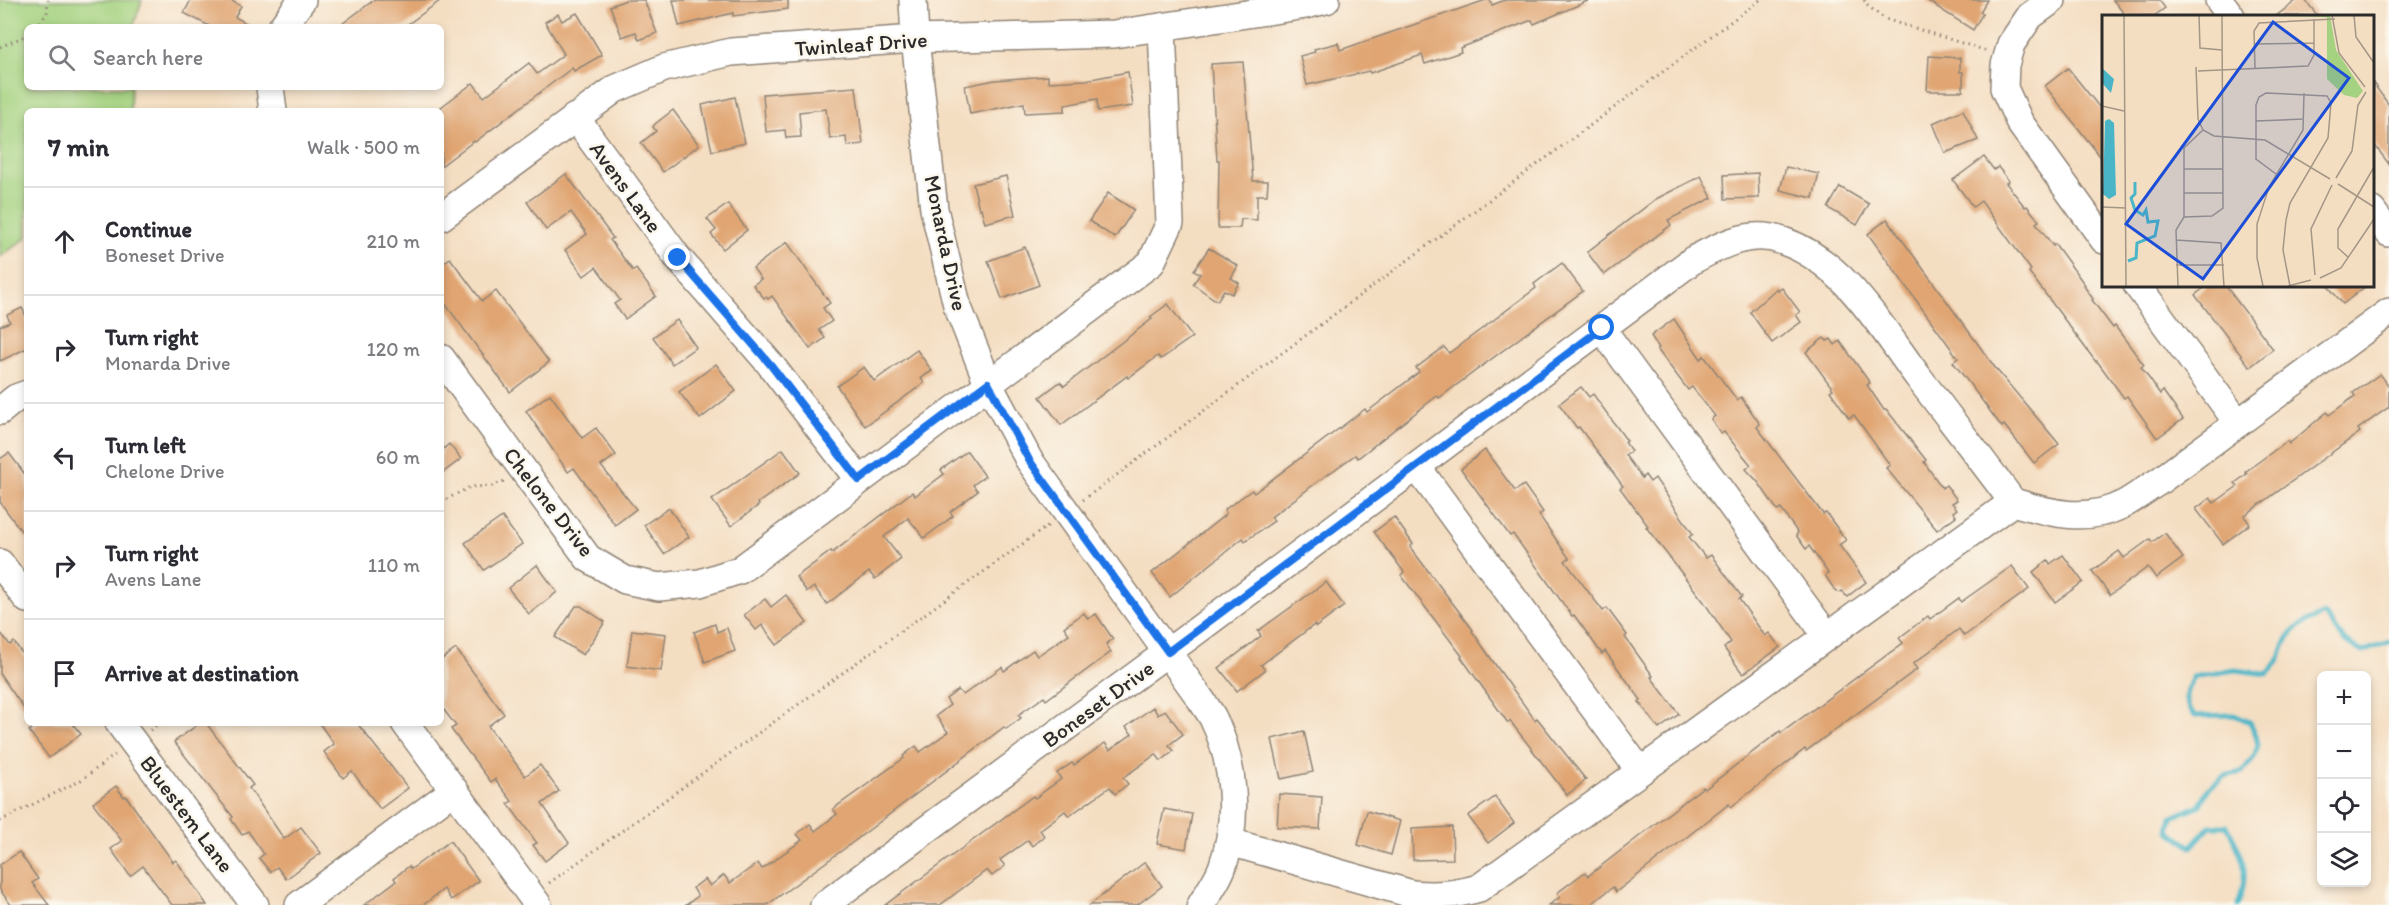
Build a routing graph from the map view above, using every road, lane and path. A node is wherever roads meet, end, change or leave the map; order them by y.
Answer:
1 (48, 0) edge
2 (302, 0) edge
3 (914, 0) edge
4 (1326, 0) edge
5 (1760, 0) edge
6 (1864, 0) edge
7 (2052, 0) edge
8 (2219, 0) edge
9 (2230, 15) edge
10 (38, 24) edge
11 (284, 24) edge
12 (1162, 27) junction
13 (24, 36) edge
14 (915, 39) junction
15 (0, 47) edge
16 (1996, 58) junction
17 (270, 90) edge
18 (273, 108) edge
19 (575, 117) junction
20 (2374, 212) edge
21 (444, 215) edge
22 (2389, 233) edge
23 (2102, 237) edge
24 (2138, 286) edge
25 (2389, 312) edge
26 (1602, 328) junction
27 (444, 362) edge
28 (988, 383) junction
29 (24, 395) edge
30 (0, 411) edge
31 (2238, 423) junction
32 (1417, 467) junction
33 (522, 468) junction
34 (859, 480) junction
35 (444, 501) edge
36 (2013, 502) junction
37 (1067, 512) junction
38 (0, 563) edge
39 (24, 595) edge
40 (1827, 636) junction
41 (1168, 652) junction
42 (148, 726) edge
43 (407, 726) edge
44 (126, 732) edge
45 (1640, 771) junction
46 (454, 790) junction
47 (0, 821) edge
48 (1230, 842) junction
49 (534, 901) edge
50 (255, 905) edge
51 (299, 905) edge
52 (824, 905) edge
53 (1201, 905) edge

1 - 10 path
2 - 11 street
3 - 14 street, Monarda Drive
4 - 12 street, Twinleaf Drive
5 - 37 path
6 - 16 path
7 - 16 street
8 - 9 street
12 - 14 street, Twinleaf Drive
12 - 28 street, Chelone Drive
13 - 15 path
14 - 19 street, Twinleaf Drive
14 - 28 street, Monarda Drive
16 - 23 street
17 - 18 street
19 - 21 street, Twinleaf Drive
19 - 34 street, Avens Lane
20 - 22 street
24 - 31 street
25 - 31 street
26 - 32 street, Boneset Drive
26 - 36 street, Boneset Drive
26 - 40 street
27 - 33 street, Chelone Drive
28 - 34 street, Chelone Drive
28 - 37 street, Monarda Drive
29 - 30 street
31 - 36 street
32 - 41 street, Boneset Drive
32 - 45 street
33 - 34 street, Chelone Drive
33 - 35 path
36 - 40 street
37 - 41 street, Monarda Drive
37 - 49 path
38 - 39 street
40 - 45 street
41 - 48 street, Monarda Drive
41 - 52 street, Boneset Drive
42 - 44 path
43 - 46 street
44 - 47 path
44 - 50 street, Bluestem Lane
45 - 48 street
46 - 49 street
46 - 51 street
48 - 53 street, Monarda Drive

